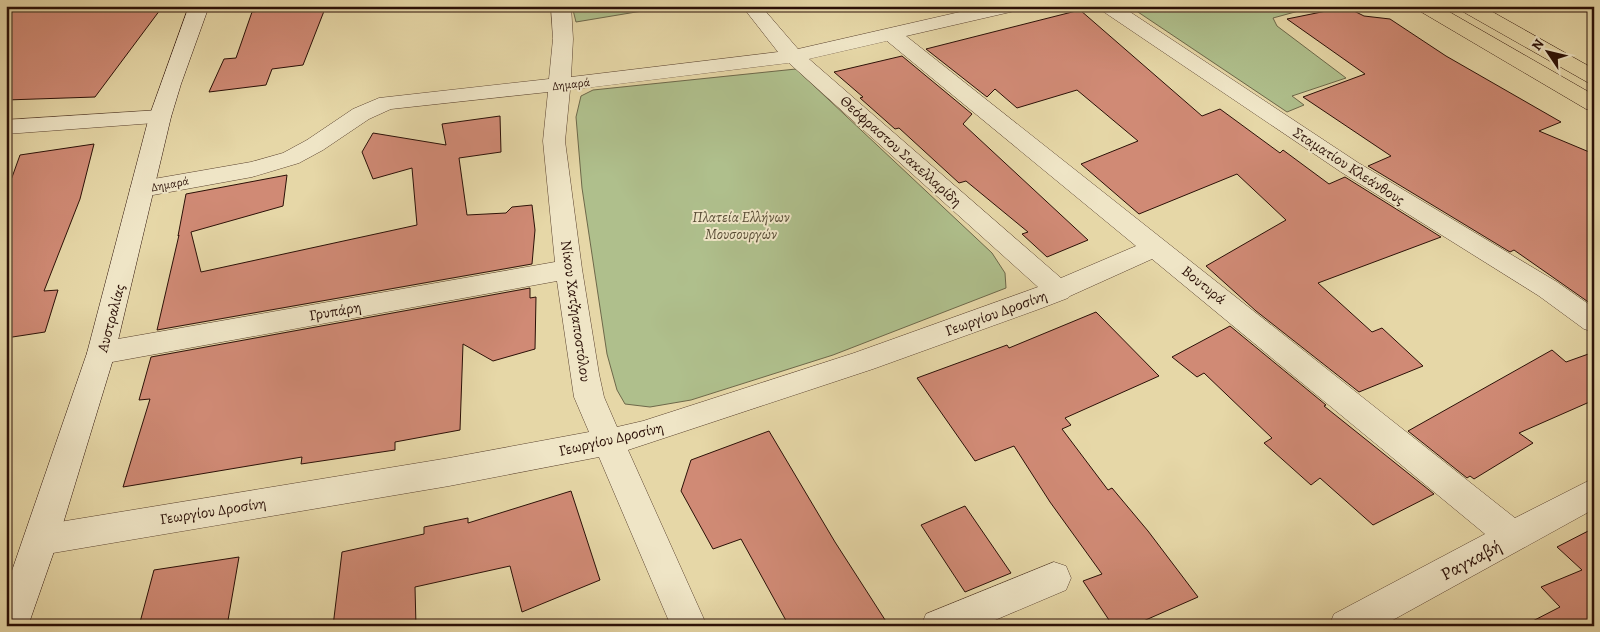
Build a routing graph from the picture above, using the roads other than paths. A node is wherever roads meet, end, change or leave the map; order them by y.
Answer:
1 (199, 6) edge
2 (561, 6) edge
3 (751, 6) edge
4 (1012, 6) edge
5 (1108, 6) edge
6 (1425, 6) edge
7 (1467, 6) edge
8 (892, 35) junction
9 (794, 56) junction
10 (1594, 78) edge
11 (558, 85) junction
12 (1594, 104) edge
13 (160, 116) junction
14 (6, 127) edge
15 (142, 189) junction
16 (1157, 247) junction
17 (569, 269) junction
18 (1059, 290) junction
19 (1594, 322) edge
20 (102, 353) junction
21 (608, 442) junction
22 (1594, 492) edge
23 (1514, 537) junction
24 (41, 540) junction
25 (1054, 578) dead end
26 (10, 626) edge
27 (689, 626) edge
28 (939, 626) edge
29 (1347, 626) edge

1 - 13 street, Αυστραλίας
2 - 11 street, Νίκου Χατζηαποστόλου
3 - 9 street, Θεόφραστου Σακελλαρίδη
4 - 8 street, Δημαρά
5 - 19 street, Σταματίου Κλεάνθους
6 - 12 highway
7 - 10 highway
8 - 9 street, Δημαρά
8 - 16 street, Βουτυρά
9 - 11 street, Δημαρά
9 - 18 street, Θεόφραστου Σακελλαρίδη
11 - 15 street, Δημαρά
11 - 17 street, Νίκου Χατζηαποστόλου
13 - 14 street
13 - 15 street, Αυστραλίας
15 - 20 street, Αυστραλίας
16 - 18 street, Γεωργίου Δροσίνη
16 - 23 street, Βουτυρά
17 - 20 street, Γρυπάρη
17 - 21 street, Νίκου Χατζηαποστόλου
18 - 21 street, Γεωργίου Δροσίνη
20 - 24 street, Αυστραλίας
21 - 24 street, Γεωργίου Δροσίνη
21 - 27 street, Νίκου Χατζηαποστόλου
22 - 23 street, Ραγκαβή
23 - 29 street, Ραγκαβή
24 - 26 street, Αυστραλίας
25 - 28 street

